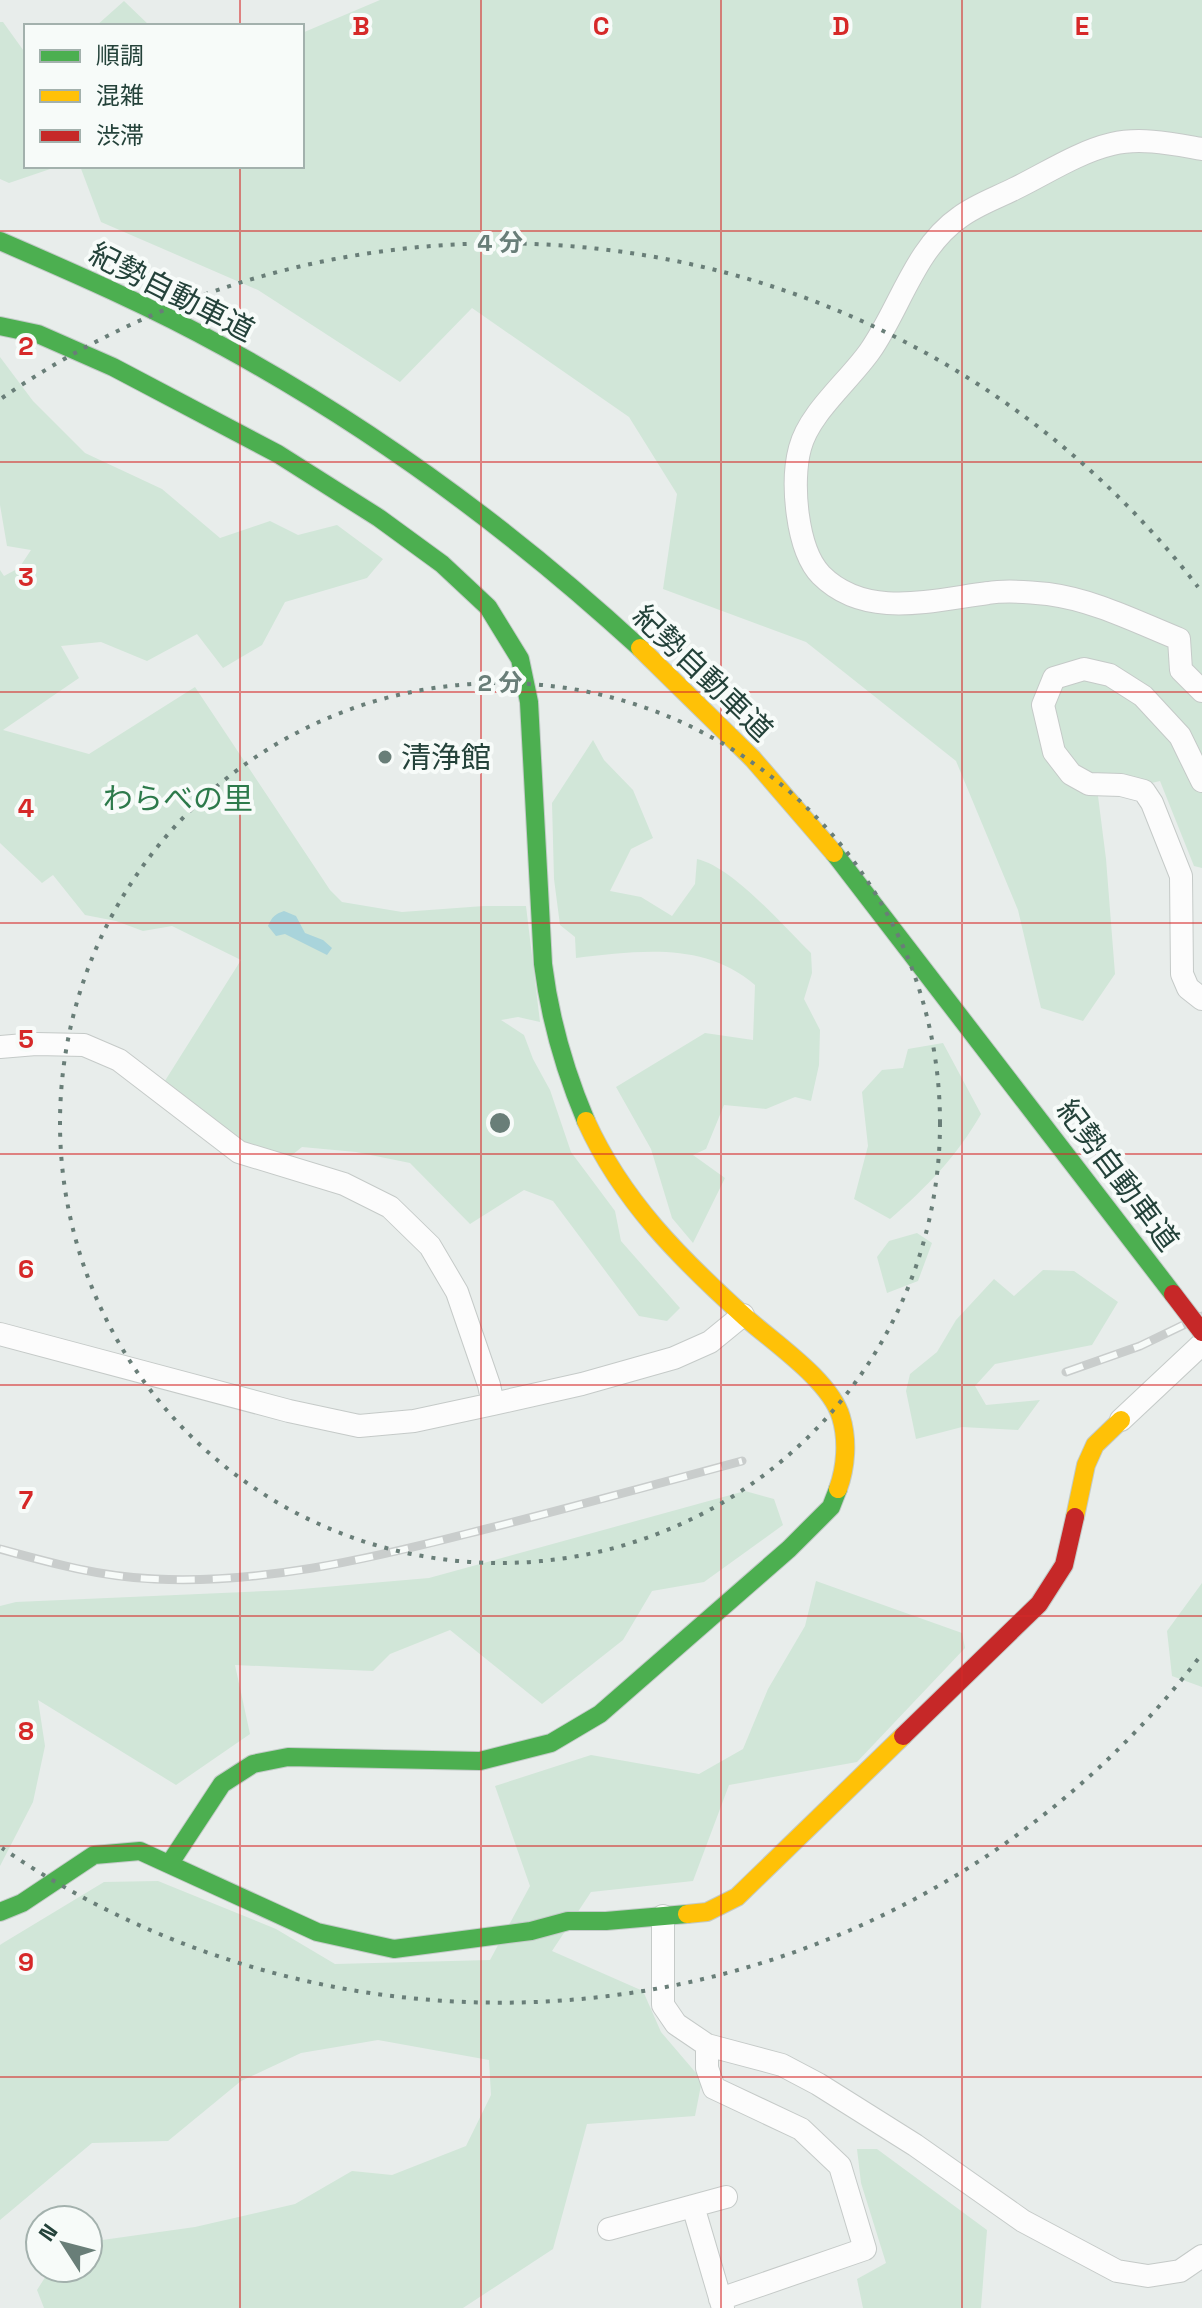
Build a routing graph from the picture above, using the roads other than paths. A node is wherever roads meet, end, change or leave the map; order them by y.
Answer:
1 (1202, 149) edge
2 (0, 241) edge
3 (0, 326) edge
4 (1179, 639) junction
5 (1202, 640) edge
6 (1202, 691) edge
7 (1202, 781) edge
8 (1192, 927) edge
9 (1202, 999) edge
10 (0, 1047) edge
11 (743, 1315) junction
12 (1202, 1332) edge
13 (0, 1334) edge
14 (1202, 1344) edge
15 (493, 1404) junction
16 (1121, 1420) joint
17 (170, 1863) junction
18 (0, 1912) edge
19 (663, 1916) junction
20 (707, 2045) junction
21 (726, 2197) dead end
22 (693, 2206) junction
23 (609, 2229) dead end
24 (1202, 2256) edge
25 (1191, 2274) edge
26 (722, 2303) edge

1 - 4 street
2 - 12 main road, 紀勢自動車道, bridge
3 - 11 main road
4 - 5 street
4 - 6 street
7 - 8 street
8 - 9 street
10 - 15 street
11 - 15 street
11 - 17 main road
13 - 15 street
14 - 16 street
16 - 19 main road
17 - 18 main road
17 - 19 main road
19 - 20 street
20 - 25 street
20 - 26 street
21 - 22 street
22 - 23 street
22 - 26 street
24 - 25 street

